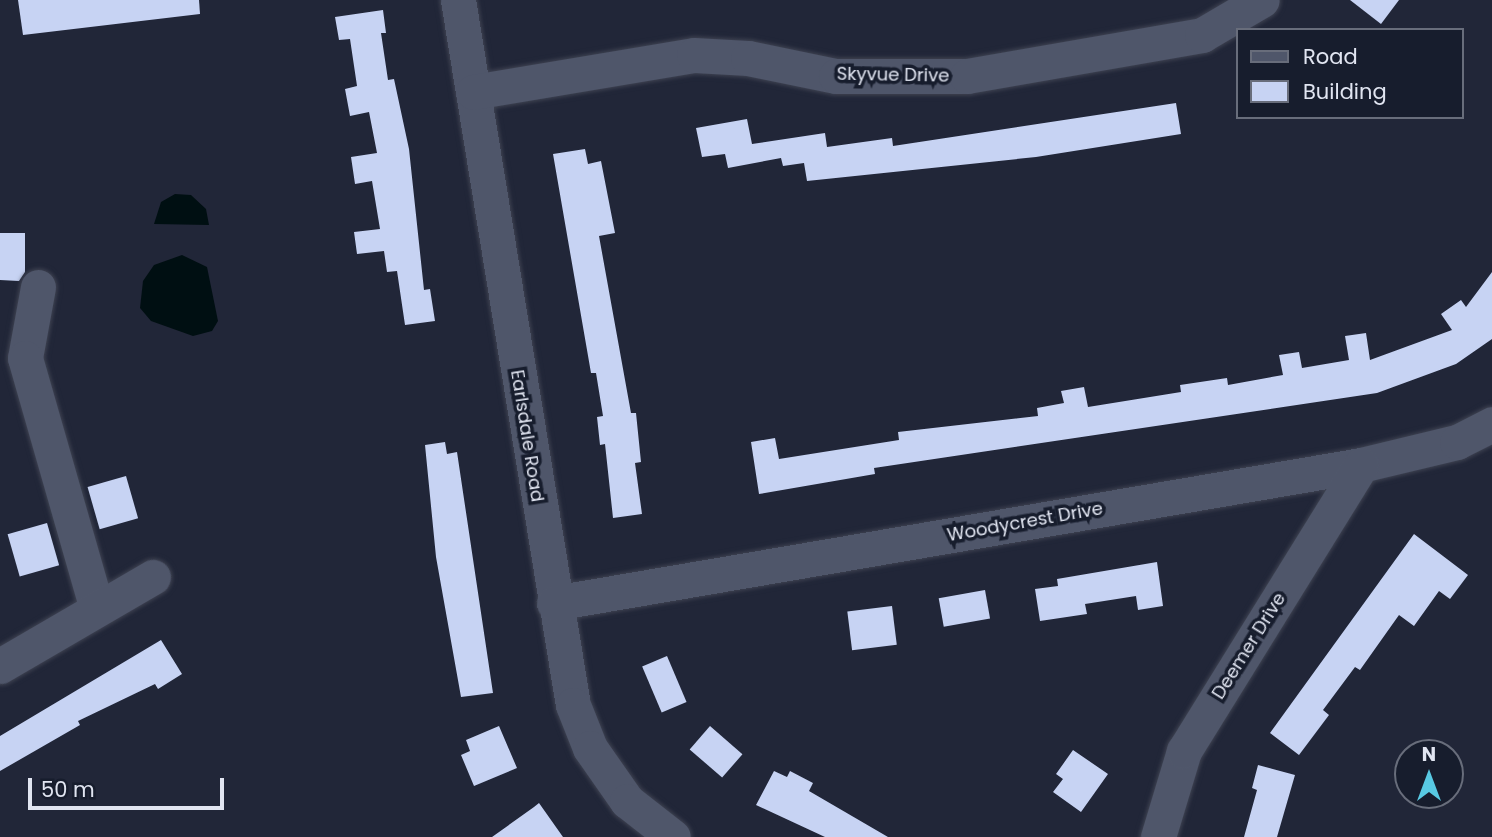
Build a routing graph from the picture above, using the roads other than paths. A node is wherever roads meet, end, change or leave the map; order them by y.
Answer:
1 (458, 0) edge
2 (1262, 0) edge
3 (473, 92) junction
4 (38, 287) dead end
5 (1492, 425) edge
6 (1362, 465) junction
7 (153, 577) dead end
8 (554, 603) junction
9 (97, 608) junction
10 (0, 666) edge
11 (673, 837) edge
12 (1158, 837) edge

1 - 3 street, Earlsdale Road
2 - 3 street, Skyvue Drive
3 - 8 street, Earlsdale Road
4 - 9 street
5 - 6 street, Woodycrest Drive
6 - 8 street, Woodycrest Drive
6 - 12 street, Deemer Drive
7 - 9 street
8 - 11 street, Earlsdale Road
9 - 10 street

